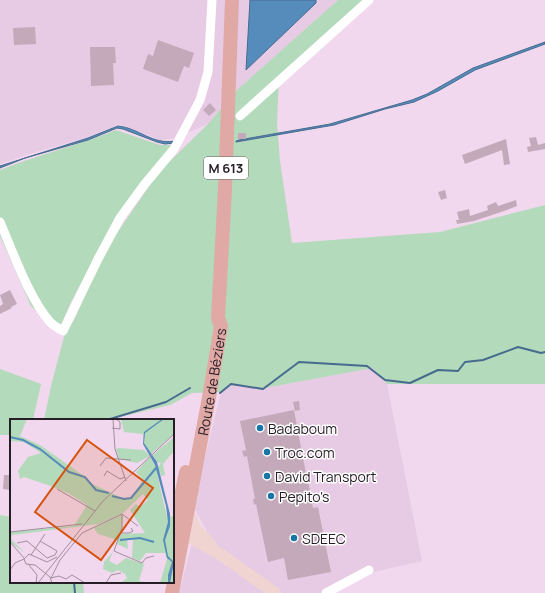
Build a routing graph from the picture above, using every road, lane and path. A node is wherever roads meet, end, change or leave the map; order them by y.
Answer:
1 (212, 0) edge
2 (232, 0) edge
3 (369, 0) edge
4 (240, 116) dead end
5 (0, 222) edge
6 (218, 318) junction
7 (182, 530) edge
8 (220, 554) junction
9 (174, 562) edge
10 (369, 570) dead end
11 (174, 571) edge
12 (168, 583) edge
13 (171, 583) edge
14 (164, 593) edge
15 (172, 593) edge
16 (276, 593) edge
17 (326, 593) edge

1 - 5 street
2 - 6 main road, M 613
3 - 4 street
6 - 7 main road, Route de Béziers / M 613
6 - 7 main road, Route de Béziers / M 613
7 - 8 street
7 - 9 main road, Route de Béziers / M 613
8 - 11 street
8 - 16 street
10 - 17 street
12 - 14 main road, Route de Béziers / M 613
13 - 15 main road, Route de Béziers / M 613

